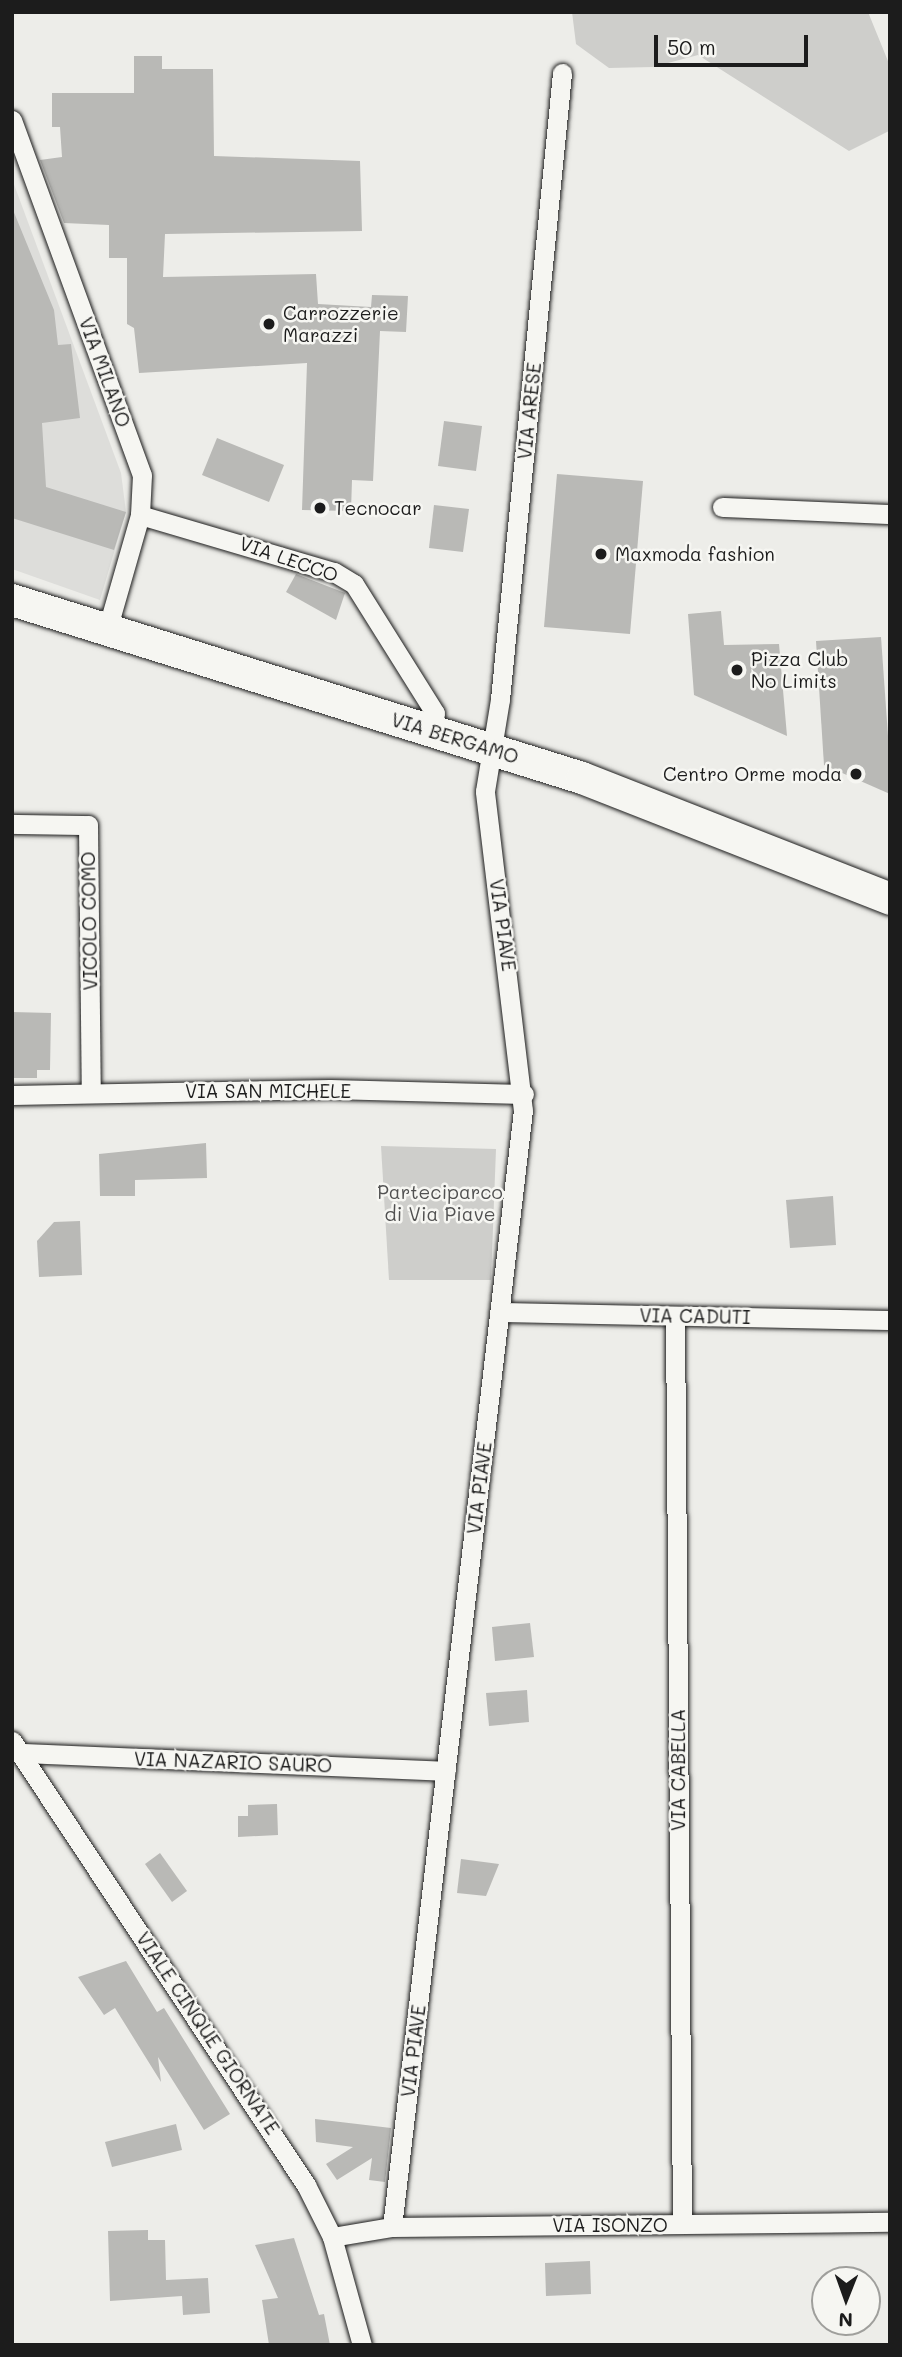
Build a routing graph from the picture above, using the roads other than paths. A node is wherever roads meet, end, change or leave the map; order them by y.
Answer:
1 (562, 73) dead end
2 (12, 120) edge
3 (722, 507) dead end
4 (890, 514) edge
5 (140, 515) junction
6 (12, 600) edge
7 (107, 630) junction
8 (432, 731) junction
9 (490, 749) junction
10 (12, 824) edge
11 (890, 899) edge
12 (91, 1092) junction
13 (524, 1094) junction
14 (12, 1096) edge
15 (500, 1312) junction
16 (675, 1316) junction
17 (890, 1320) edge
18 (16, 1747) edge
19 (446, 1771) junction
20 (890, 2222) edge
21 (682, 2224) junction
22 (393, 2227) junction
23 (332, 2237) junction
24 (362, 2345) edge

1 - 9 street, VIA ARESE
2 - 5 street, VIA MILANO
3 - 4 street
5 - 7 street, VIA MILANO
5 - 8 street, VIA LECCO
6 - 7 main road, VIA BERGAMO
7 - 8 main road, VIA BERGAMO
8 - 9 main road, VIA BERGAMO
9 - 11 main road, VIA BERGAMO
9 - 13 street, VIA PIAVE
10 - 12 street, VICOLO COMO
12 - 13 street, VIA SAN MICHELE
12 - 14 street, VIA SAN MICHELE
13 - 15 street, VIA PIAVE
15 - 16 street, VIA CADUTI
15 - 19 street, VIA PIAVE
16 - 17 street, VIA CADUTI
16 - 21 street, VIA CABELLA
18 - 19 street, VIA NAZARIO SAURO
18 - 23 street, VIALE CINQUE GIORNATE
19 - 22 street, VIA PIAVE
20 - 21 street, VIA ISONZO
21 - 22 street, VIA ISONZO
22 - 23 street, VIA ISONZO
23 - 24 street, VIALE CINQUE GIORNATE

